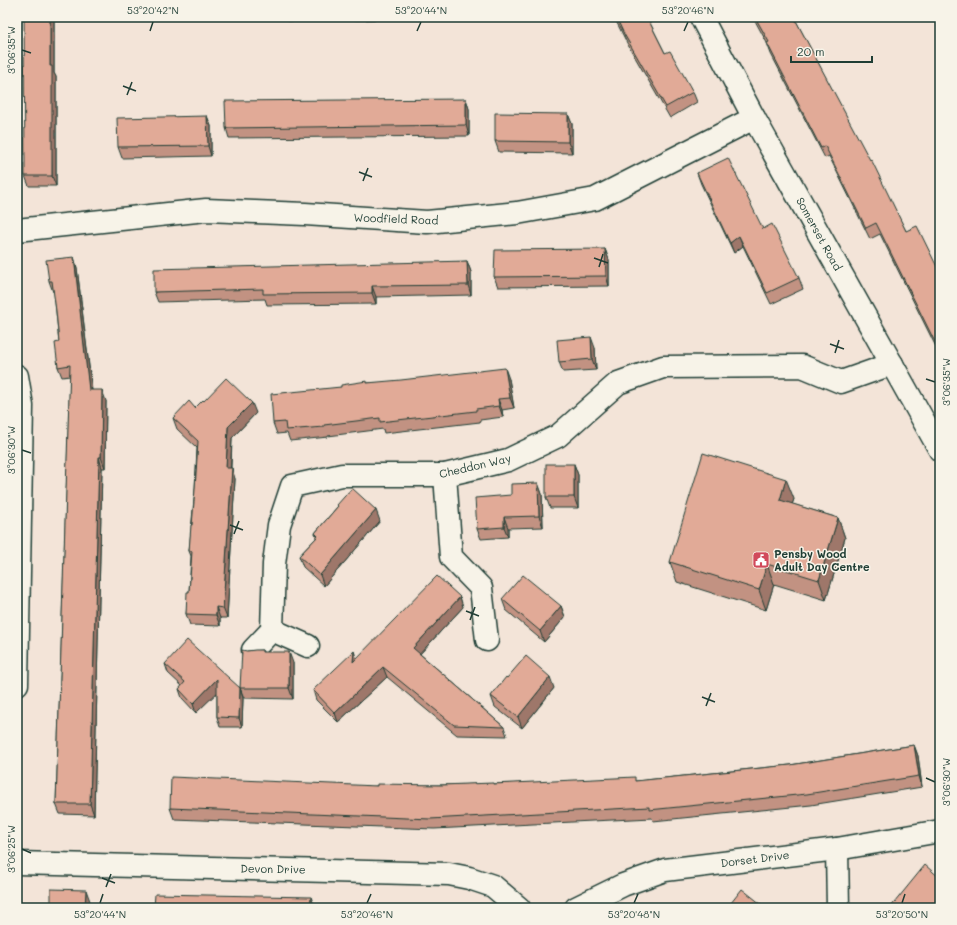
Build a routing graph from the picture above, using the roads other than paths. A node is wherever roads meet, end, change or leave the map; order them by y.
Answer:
1 (701, 17) edge
2 (754, 118) junction
3 (17, 230) edge
4 (892, 364) junction
5 (17, 376) edge
6 (940, 450) edge
7 (445, 475) junction
8 (272, 630) junction
9 (487, 640) dead end
10 (308, 646) dead end
11 (253, 650) edge
12 (17, 684) edge
13 (940, 830) edge
14 (837, 848) junction
15 (17, 863) edge
16 (519, 908) edge
17 (576, 908) edge
18 (838, 908) edge

1 - 2 street, Somerset Road
2 - 3 street, Woodfield Road
2 - 4 street, Somerset Road
4 - 6 street, Somerset Road
4 - 7 street, Cheddon Way
5 - 12 street
7 - 8 street, Cheddon Way
7 - 9 street
8 - 10 street
8 - 11 street
13 - 14 street, Dorset Drive
14 - 17 street, Dorset Drive
14 - 18 street
15 - 16 street, Devon Drive

